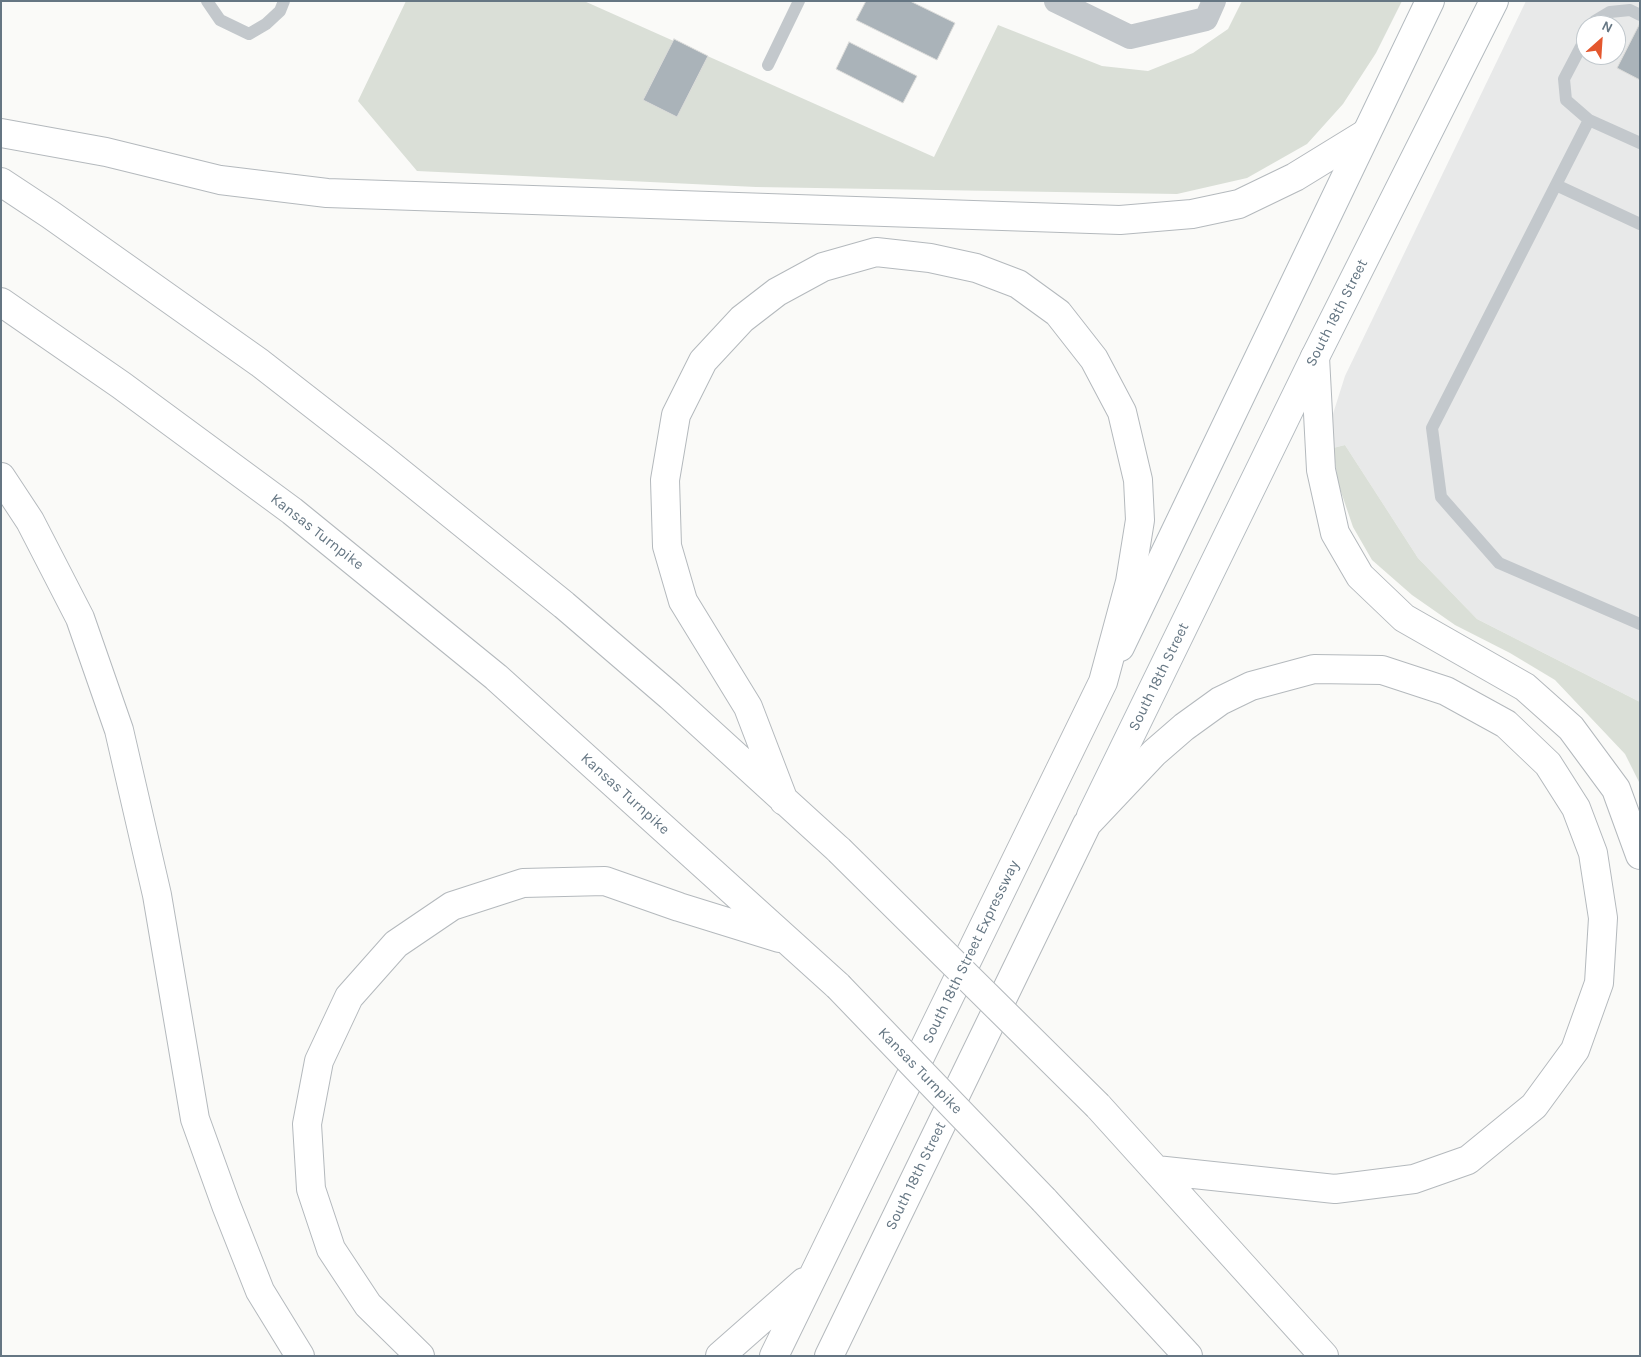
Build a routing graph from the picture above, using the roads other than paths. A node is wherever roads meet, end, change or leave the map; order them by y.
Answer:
1 (207, 1) edge
2 (284, 1) edge
3 (799, 1) edge
4 (1056, 1) edge
5 (1214, 1) edge
6 (1430, 1) edge
7 (1494, 1) edge
8 (1605, 15) edge
9 (1640, 15) edge
10 (1576, 57) edge
11 (768, 65) dead end
12 (1589, 120) junction
13 (1, 133) edge
14 (1365, 134) junction
15 (1640, 143) edge
16 (1, 182) edge
17 (1556, 185) junction
18 (1640, 224) edge
19 (1, 302) edge
20 (1315, 357) junction
21 (1, 476) edge
22 (1640, 624) edge
23 (1103, 682) junction
24 (784, 801) junction
25 (1087, 824) junction
26 (1640, 855) edge
27 (788, 941) junction
28 (1156, 1170) junction
29 (813, 1274) junction
30 (300, 1356) edge
31 (420, 1356) edge
32 (720, 1356) edge
33 (774, 1356) edge
34 (828, 1356) edge
35 (1188, 1356) edge
36 (1324, 1356) edge

1 - 2 lane
3 - 11 lane
4 - 5 street
6 - 14 main road
7 - 20 main road, South 18th Street
8 - 9 lane
10 - 12 lane
12 - 15 lane
12 - 17 lane
13 - 14 main road
14 - 23 main road
16 - 24 main road
17 - 18 lane
17 - 22 lane
19 - 27 main road, Kansas Turnpike
20 - 25 main road, South 18th Street
20 - 26 main road
21 - 30 main road
23 - 24 main road
23 - 29 main road, South 18th Street Expressway
24 - 28 main road, bridge
25 - 28 main road
25 - 34 main road, South 18th Street
27 - 31 main road
27 - 35 main road, Kansas Turnpike, bridge
28 - 36 main road
29 - 32 main road
29 - 33 main road, South 18th Street Expressway

